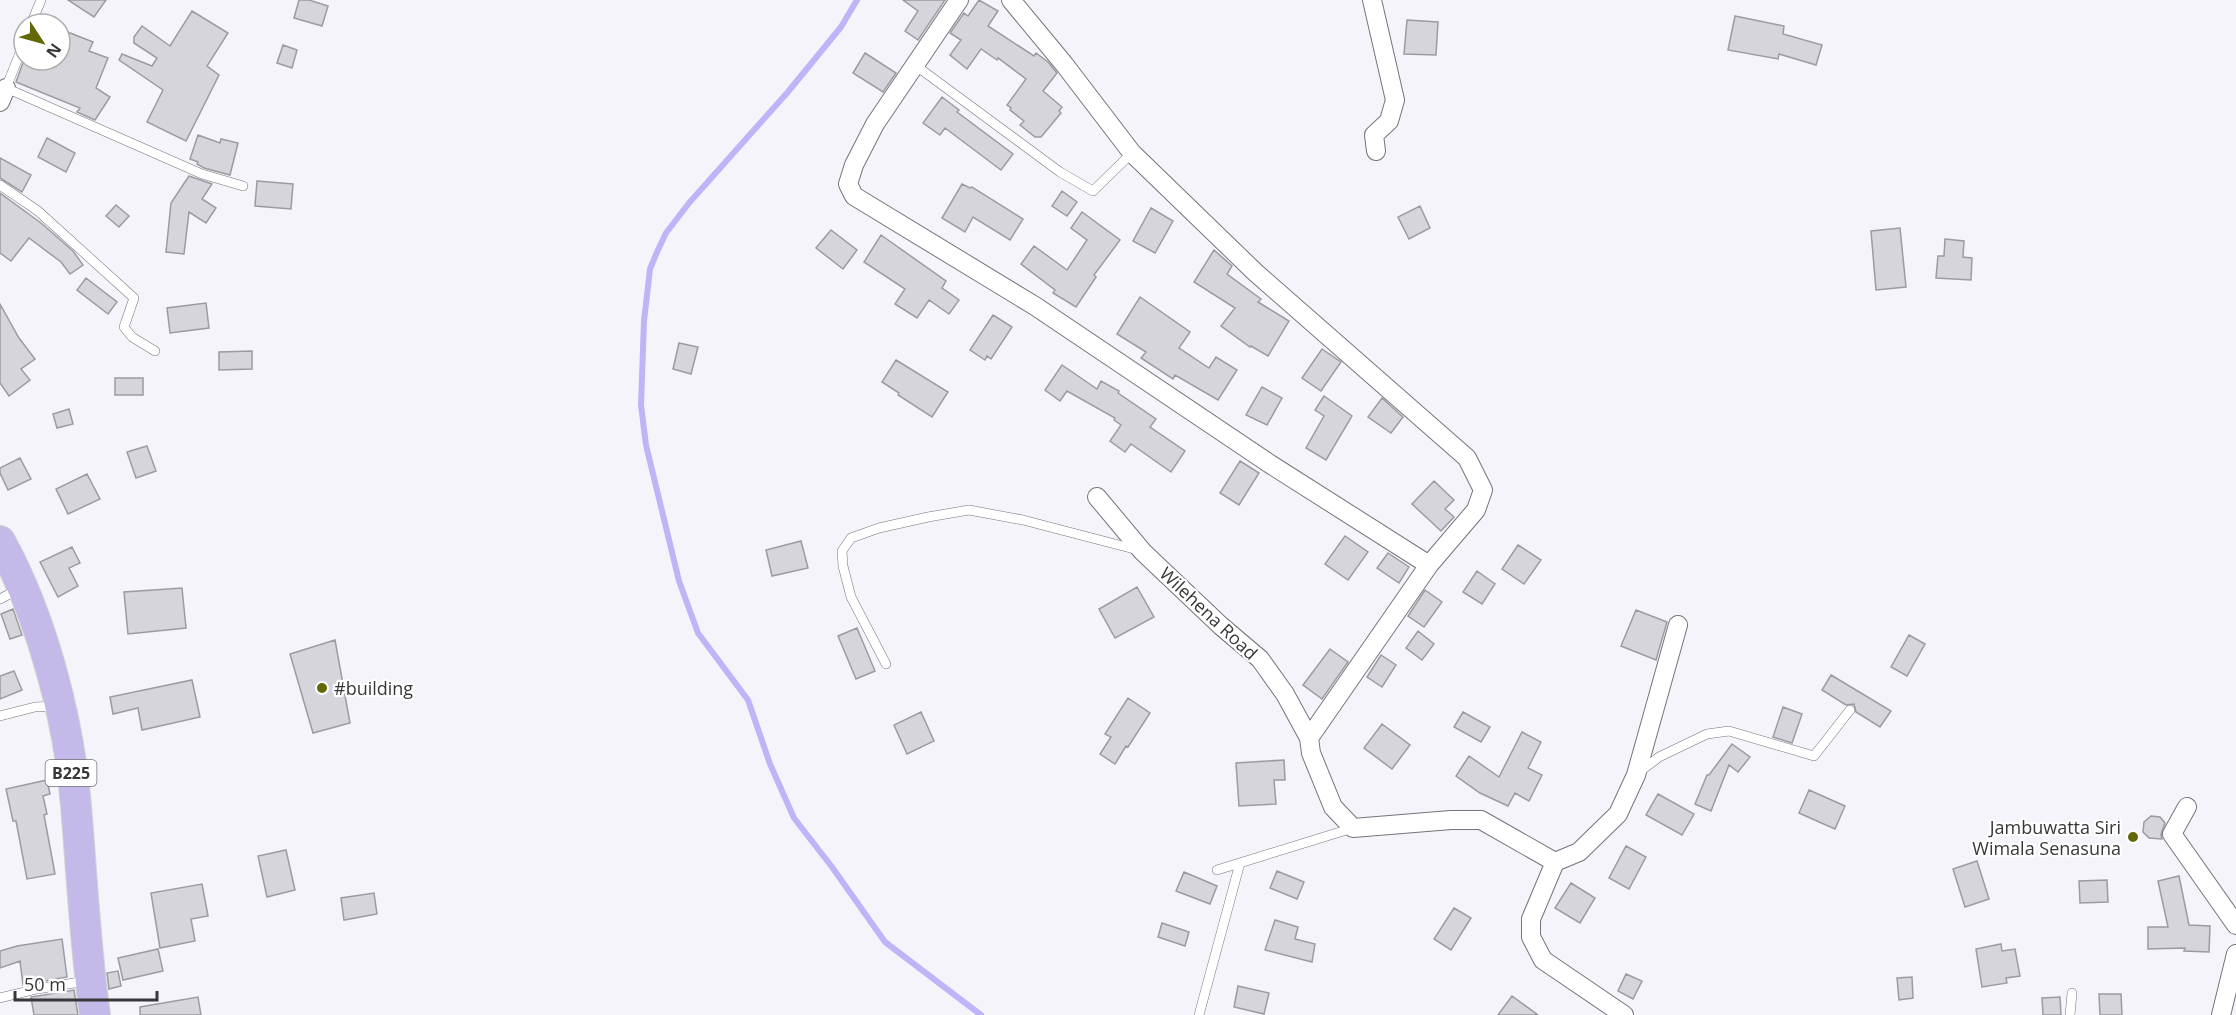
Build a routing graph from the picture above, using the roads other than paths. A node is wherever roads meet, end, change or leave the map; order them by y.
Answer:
1 (959, 0) edge
2 (1011, 0) edge
3 (1372, 0) edge
4 (915, 65) junction
5 (12, 72) edge
6 (3, 95) edge
7 (1376, 151) dead end
8 (1132, 153) junction
9 (0, 185) edge
10 (243, 186) dead end
11 (155, 351) dead end
12 (1097, 497) dead end
13 (0, 541) edge
14 (1143, 552) junction
15 (1429, 565) junction
16 (10, 593) edge
17 (1678, 625) dead end
18 (886, 664) dead end
19 (60, 706) junction
20 (1850, 710) dead end
21 (0, 716) edge
22 (1309, 738) junction
23 (1636, 775) junction
24 (2187, 807) dead end
25 (1353, 828) junction
26 (1555, 862) junction
27 (1240, 863) junction
28 (1217, 870) dead end
29 (2236, 925) edge
30 (2236, 954) edge
31 (91, 980) junction
32 (2072, 993) dead end
33 (0, 998) edge
34 (95, 1015) edge
35 (1199, 1015) edge
36 (1624, 1015) edge
37 (2070, 1015) edge
38 (2221, 1015) edge

1 - 4 street
2 - 8 street
3 - 7 street
4 - 8 lane
4 - 15 street
5 - 6 lane
6 - 10 lane
8 - 15 street
9 - 11 lane
12 - 14 street, Wilehena Road
13 - 16 main road, B225
14 - 18 lane
14 - 22 street, Wilehena Road
15 - 22 street
16 - 19 main road, B225
17 - 23 street
19 - 21 lane
19 - 31 main road, B225
20 - 23 lane
22 - 25 street, Wilehena Road
23 - 26 street
24 - 29 street
25 - 26 street
25 - 27 lane
26 - 36 street
27 - 28 lane
27 - 35 lane
30 - 38 street
31 - 33 lane
31 - 34 main road, B225
32 - 37 lane

